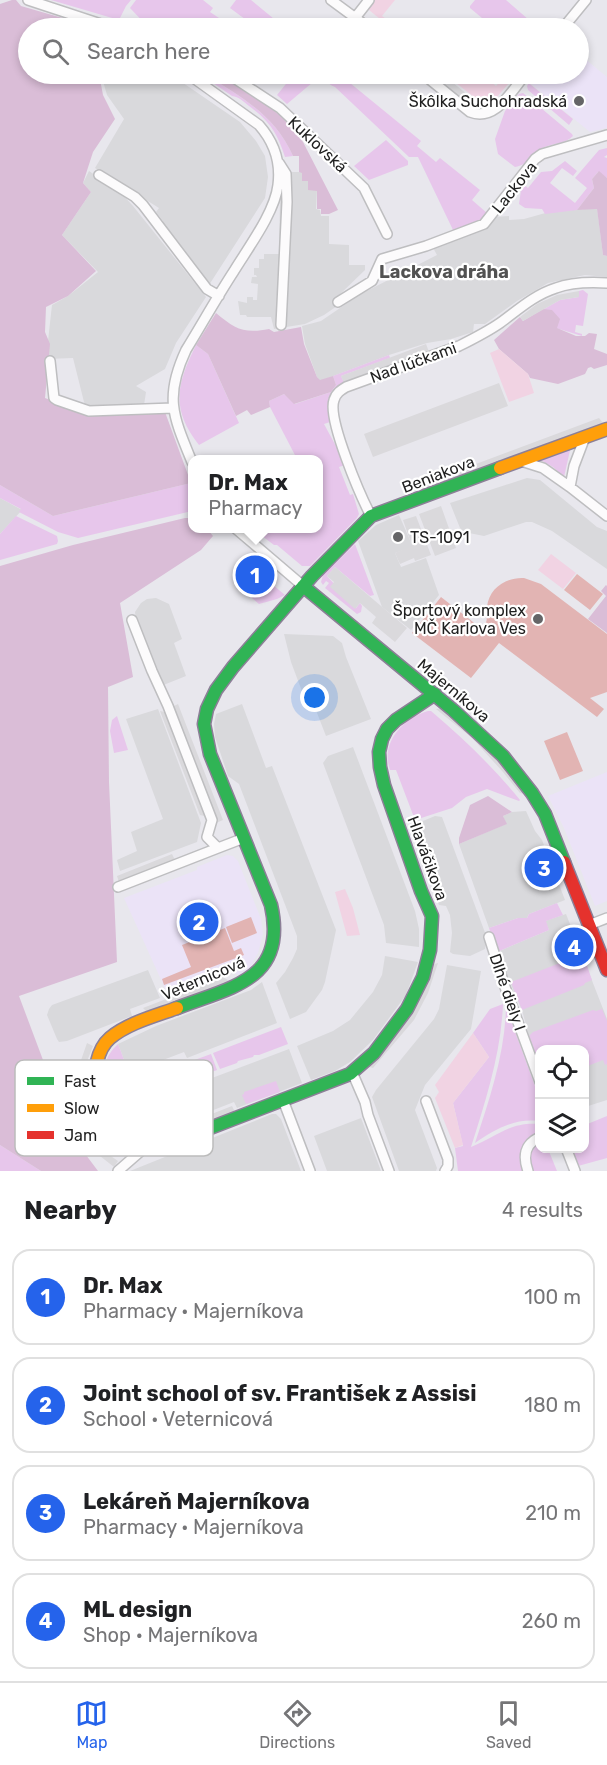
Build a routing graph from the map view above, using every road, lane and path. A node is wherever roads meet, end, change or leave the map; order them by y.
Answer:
1 (28, 0) edge
2 (331, 0) edge
3 (369, 0) edge
4 (586, 0) edge
5 (83, 18) edge
6 (355, 18) joint
7 (571, 18) edge
8 (202, 84) edge
9 (243, 84) edge
10 (435, 84) edge
11 (517, 84) edge
12 (607, 135) edge
13 (278, 161) junction
14 (99, 175) dead end
15 (387, 234) dead end
16 (607, 283) edge
17 (219, 296) junction
18 (338, 302) dead end
19 (281, 325) dead end
20 (50, 361) dead end
21 (173, 408) junction
22 (607, 429) edge
23 (585, 437) junction
24 (190, 455) edge
25 (521, 460) junction
26 (570, 487) junction
27 (371, 516) junction
28 (607, 516) edge
29 (241, 533) edge
30 (303, 586) junction
31 (132, 620) dead end
32 (435, 694) junction
33 (245, 841) junction
34 (218, 848) junction
35 (118, 887) dead end
36 (607, 918) edge
37 (589, 925) junction
38 (489, 936) dead end
39 (607, 970) edge
40 (95, 1060) edge
41 (535, 1069) edge
42 (352, 1072) junction
43 (284, 1100) junction
44 (426, 1101) dead end
45 (213, 1127) edge
46 (535, 1140) edge
47 (568, 1153) edge
48 (134, 1156) edge
49 (118, 1171) edge
50 (310, 1171) edge
51 (389, 1171) edge
52 (445, 1171) edge
53 (528, 1171) edge
54 (575, 1171) edge

1 - 5 street
2 - 6 street
3 - 6 street
4 - 7 street
8 - 13 street, Kuklovská
9 - 15 street, Kuklovská
10 - 11 street
12 - 18 street, Lackova
13 - 17 street, Kuklovská
13 - 19 street, Kuklovská
14 - 17 street
16 - 27 street, Nad lúčkami
17 - 21 street, Kuklovská
20 - 21 street
21 - 24 street, Kuklovská
22 - 23 street, Beniakova
23 - 25 street, Beniakova
23 - 26 street
25 - 26 street
25 - 27 street, Beniakova
26 - 28 street
27 - 30 street, Beniakova
29 - 30 street, Majerníkova
30 - 32 street, Majerníkova
30 - 33 street, Veternicová
31 - 34 street
32 - 37 street, Majerníkova
32 - 42 street, Hlaváčikova
33 - 34 street
33 - 40 street, Veternicová
34 - 35 street
36 - 37 street
37 - 39 street, Majerníkova
38 - 41 street, Dlhé diely I
42 - 43 street, Hlaváčikova
42 - 51 street
43 - 45 street, Hlaváčikova
43 - 50 street
44 - 52 street
46 - 53 street
47 - 54 street
48 - 49 street

